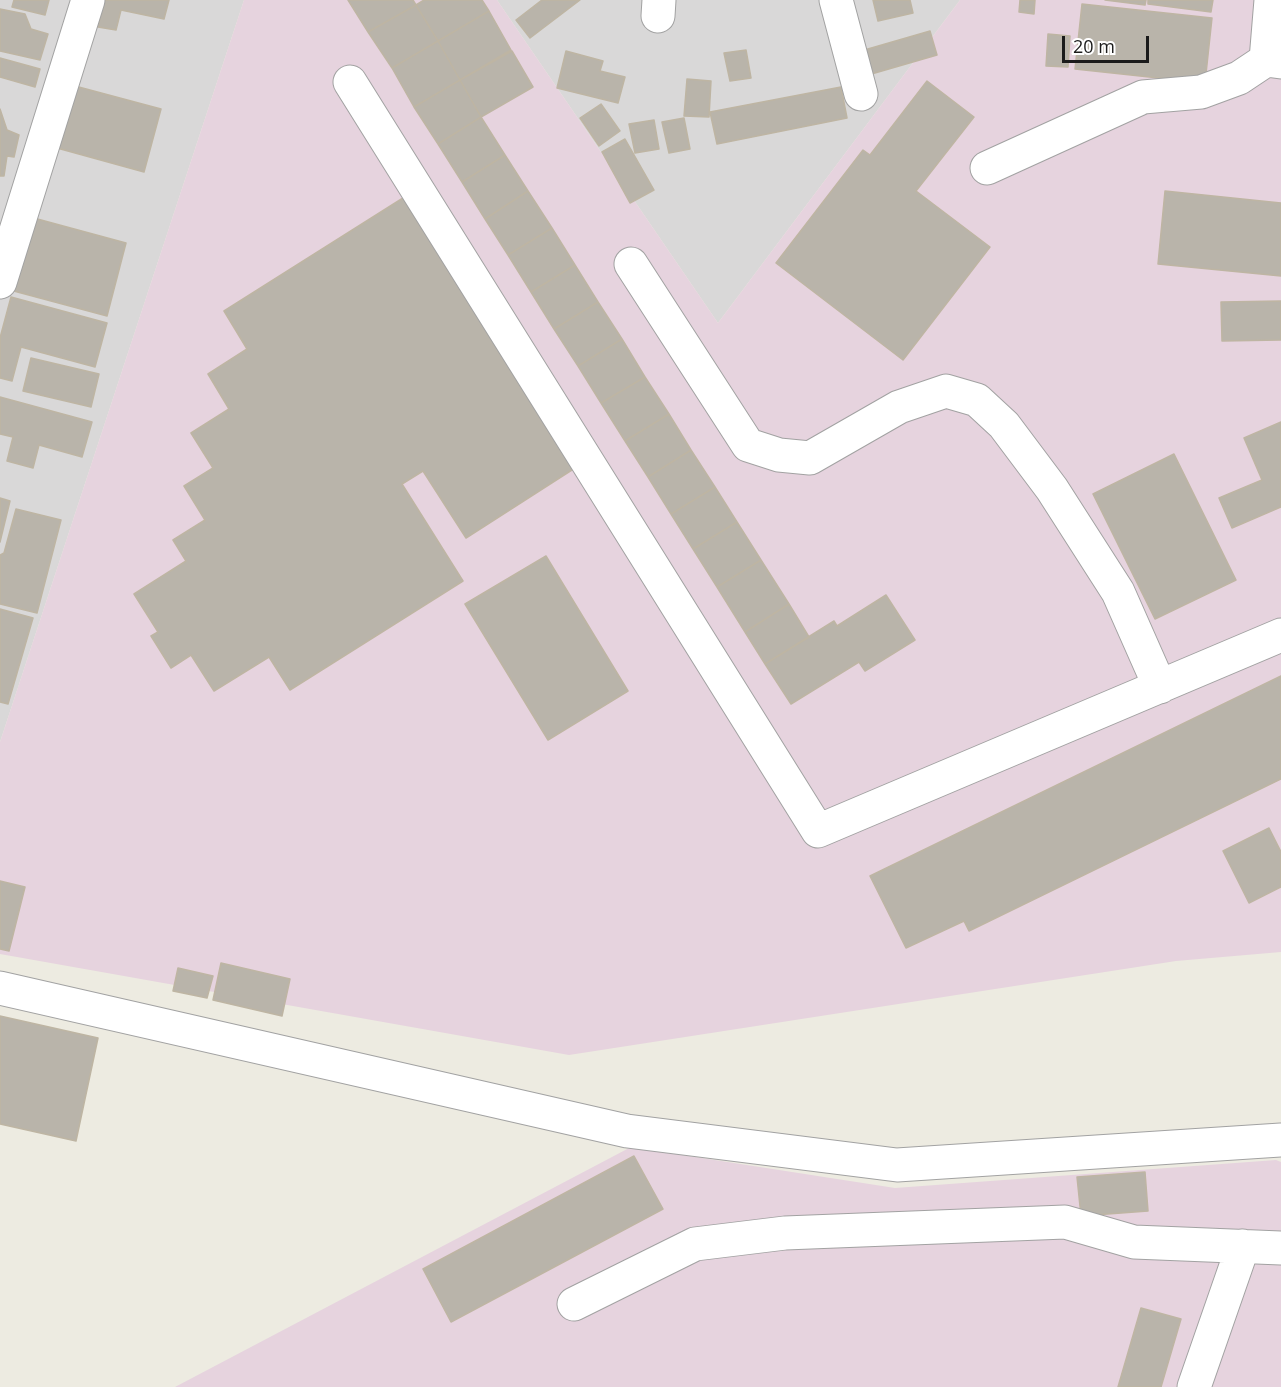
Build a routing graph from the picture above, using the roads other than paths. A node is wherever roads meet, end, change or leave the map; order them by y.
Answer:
1 (88, 0) edge
2 (836, 0) edge
3 (1271, 0) edge
4 (1274, 61) edge
5 (350, 82) dead end
6 (861, 94) dead end
7 (987, 168) dead end
8 (631, 264) dead end
9 (0, 282) edge
10 (1281, 635) edge
11 (1160, 687) junction
12 (0, 988) edge
13 (1281, 1140) edge
14 (1243, 1246) junction
15 (1281, 1248) edge
16 (574, 1304) dead end
17 (1194, 1387) edge

1 - 9 street
2 - 6 street
3 - 4 street
4 - 7 street
5 - 11 street
8 - 11 street
10 - 11 street
12 - 13 street
14 - 15 street
14 - 16 street
14 - 17 street

